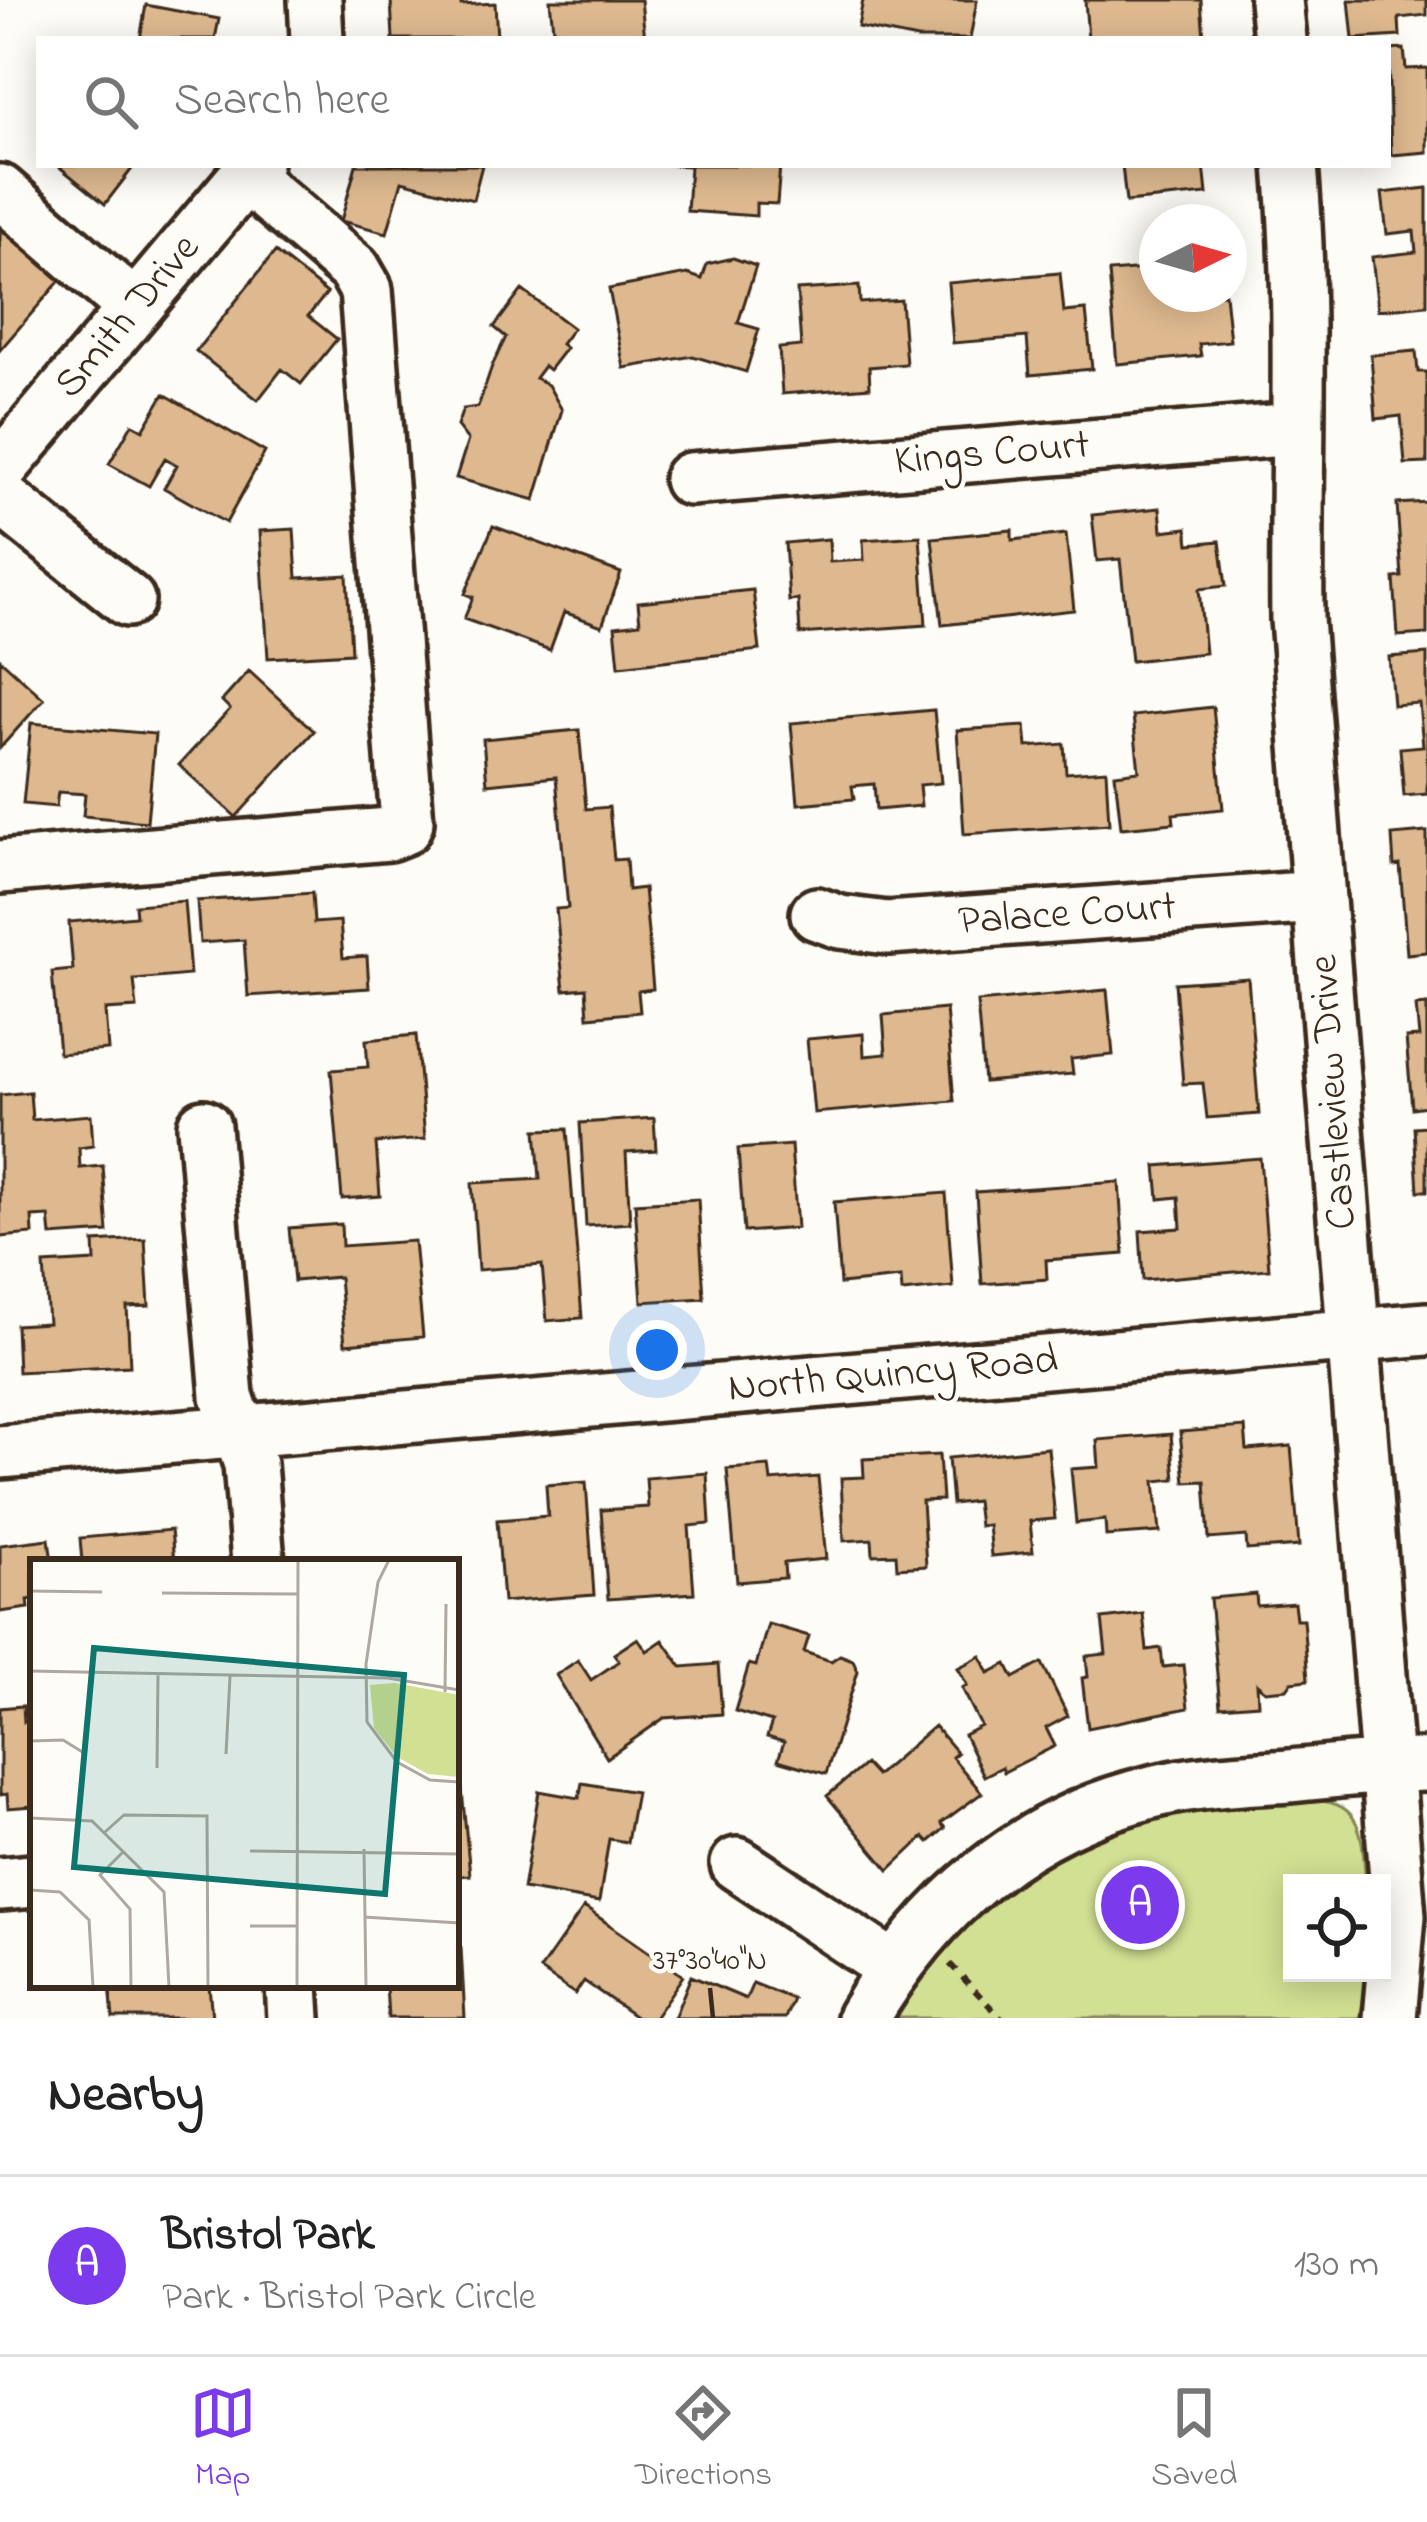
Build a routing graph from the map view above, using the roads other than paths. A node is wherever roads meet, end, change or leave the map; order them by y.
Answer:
1 (315, 0) edge
2 (1276, 0) edge
3 (317, 36) edge
4 (1280, 36) edge
5 (1291, 168) edge
6 (251, 171) edge
7 (0, 191) edge
8 (135, 308) junction
9 (1295, 429) junction
10 (0, 469) edge
11 (690, 478) dead end
12 (0, 497) edge
13 (128, 600) dead end
14 (0, 867) edge
15 (1318, 897) junction
16 (818, 914) dead end
17 (204, 1126) dead end
18 (1427, 1329) edge
19 (1352, 1336) junction
20 (239, 1432) junction
21 (0, 1452) edge
22 (258, 1559) edge
23 (1407, 1766) edge
24 (737, 1864) dead end
25 (30, 1881) edge
26 (0, 1884) edge
27 (892, 1967) junction
28 (292, 1988) edge
29 (294, 2018) edge
30 (863, 2018) edge
31 (1390, 2018) edge

1 - 3 street
2 - 4 street
5 - 9 street, Castleview Drive
6 - 8 street, Smith Drive
6 - 14 street
7 - 8 street
8 - 10 street, Smith Drive
9 - 11 street, Kings Court
9 - 15 street, Castleview Drive
12 - 13 street
15 - 16 street, Palace Court
15 - 19 street, Castleview Drive
17 - 20 street
18 - 19 street, North Quincy Road
19 - 20 street, North Quincy Road
19 - 23 street, Castleview Drive
20 - 21 street, North Quincy Road
20 - 22 street
23 - 27 street
23 - 31 street, Castleview Drive
24 - 27 street
25 - 26 street
27 - 30 street
28 - 29 street

